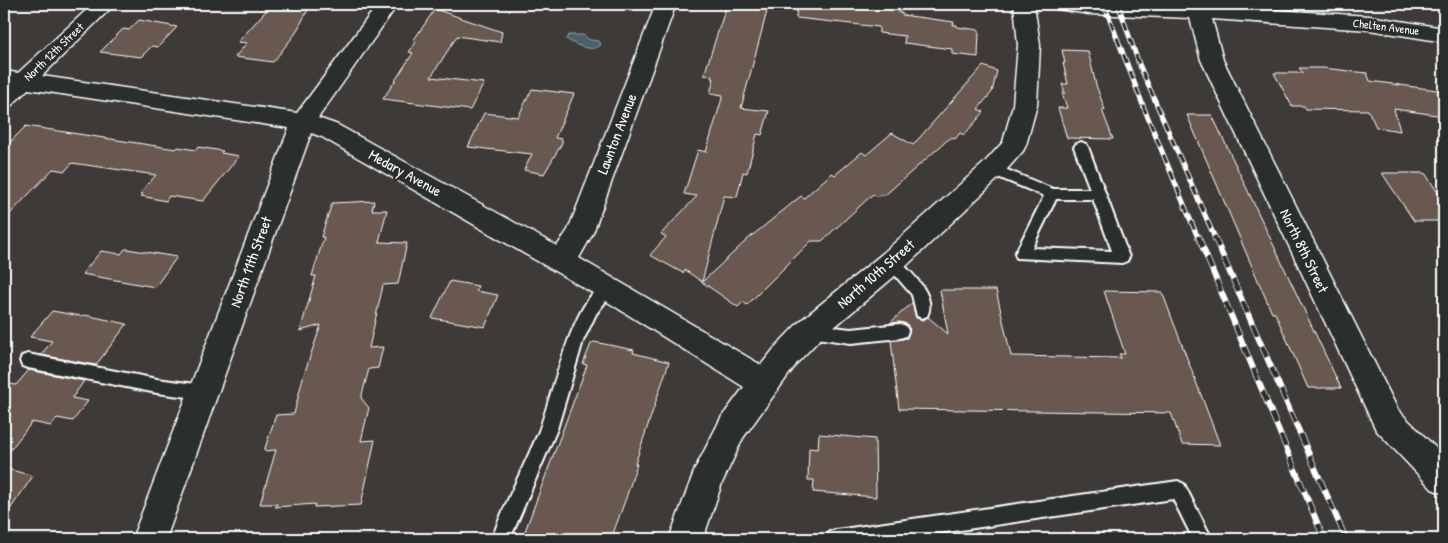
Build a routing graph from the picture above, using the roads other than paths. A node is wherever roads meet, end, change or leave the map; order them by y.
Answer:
1 (105, 4) edge
2 (388, 4) edge
3 (666, 4) edge
4 (1024, 4) edge
5 (1058, 4) edge
6 (1200, 8) edge
7 (1444, 35) edge
8 (14, 79) edge
9 (4, 100) edge
10 (303, 122) junction
11 (1081, 147) dead end
12 (993, 169) junction
13 (1052, 194) junction
14 (1098, 194) junction
15 (560, 260) junction
16 (892, 262) junction
17 (608, 288) junction
18 (922, 311) dead end
19 (809, 331) junction
20 (900, 331) dead end
21 (28, 361) dead end
22 (764, 382) junction
23 (203, 392) junction
24 (1444, 478) edge
25 (149, 539) edge
26 (500, 539) edge
27 (686, 539) edge
28 (836, 539) edge
29 (1203, 539) edge

1 - 8 street, North 12th Street
2 - 10 street, North 11th Street
3 - 15 street, Lawnton Avenue
4 - 12 street, North 10th Street
5 - 6 street, Chelten Avenue
6 - 7 street, Chelten Avenue
6 - 24 street, North 8th Street
8 - 9 street, North 12th Street
8 - 10 street, Medary Avenue
10 - 15 street, Medary Avenue
10 - 23 street, North 11th Street
11 - 14 lane
12 - 13 lane
12 - 16 street, North 10th Street
13 - 14 lane
13 - 14 lane
15 - 17 street, Medary Avenue
16 - 18 lane
16 - 19 street, North 10th Street
17 - 22 street, Medary Avenue
17 - 26 lane
19 - 20 lane
19 - 22 street, North 10th Street
21 - 23 lane
22 - 27 street, North 10th Street
23 - 25 street, North 11th Street
28 - 29 lane

